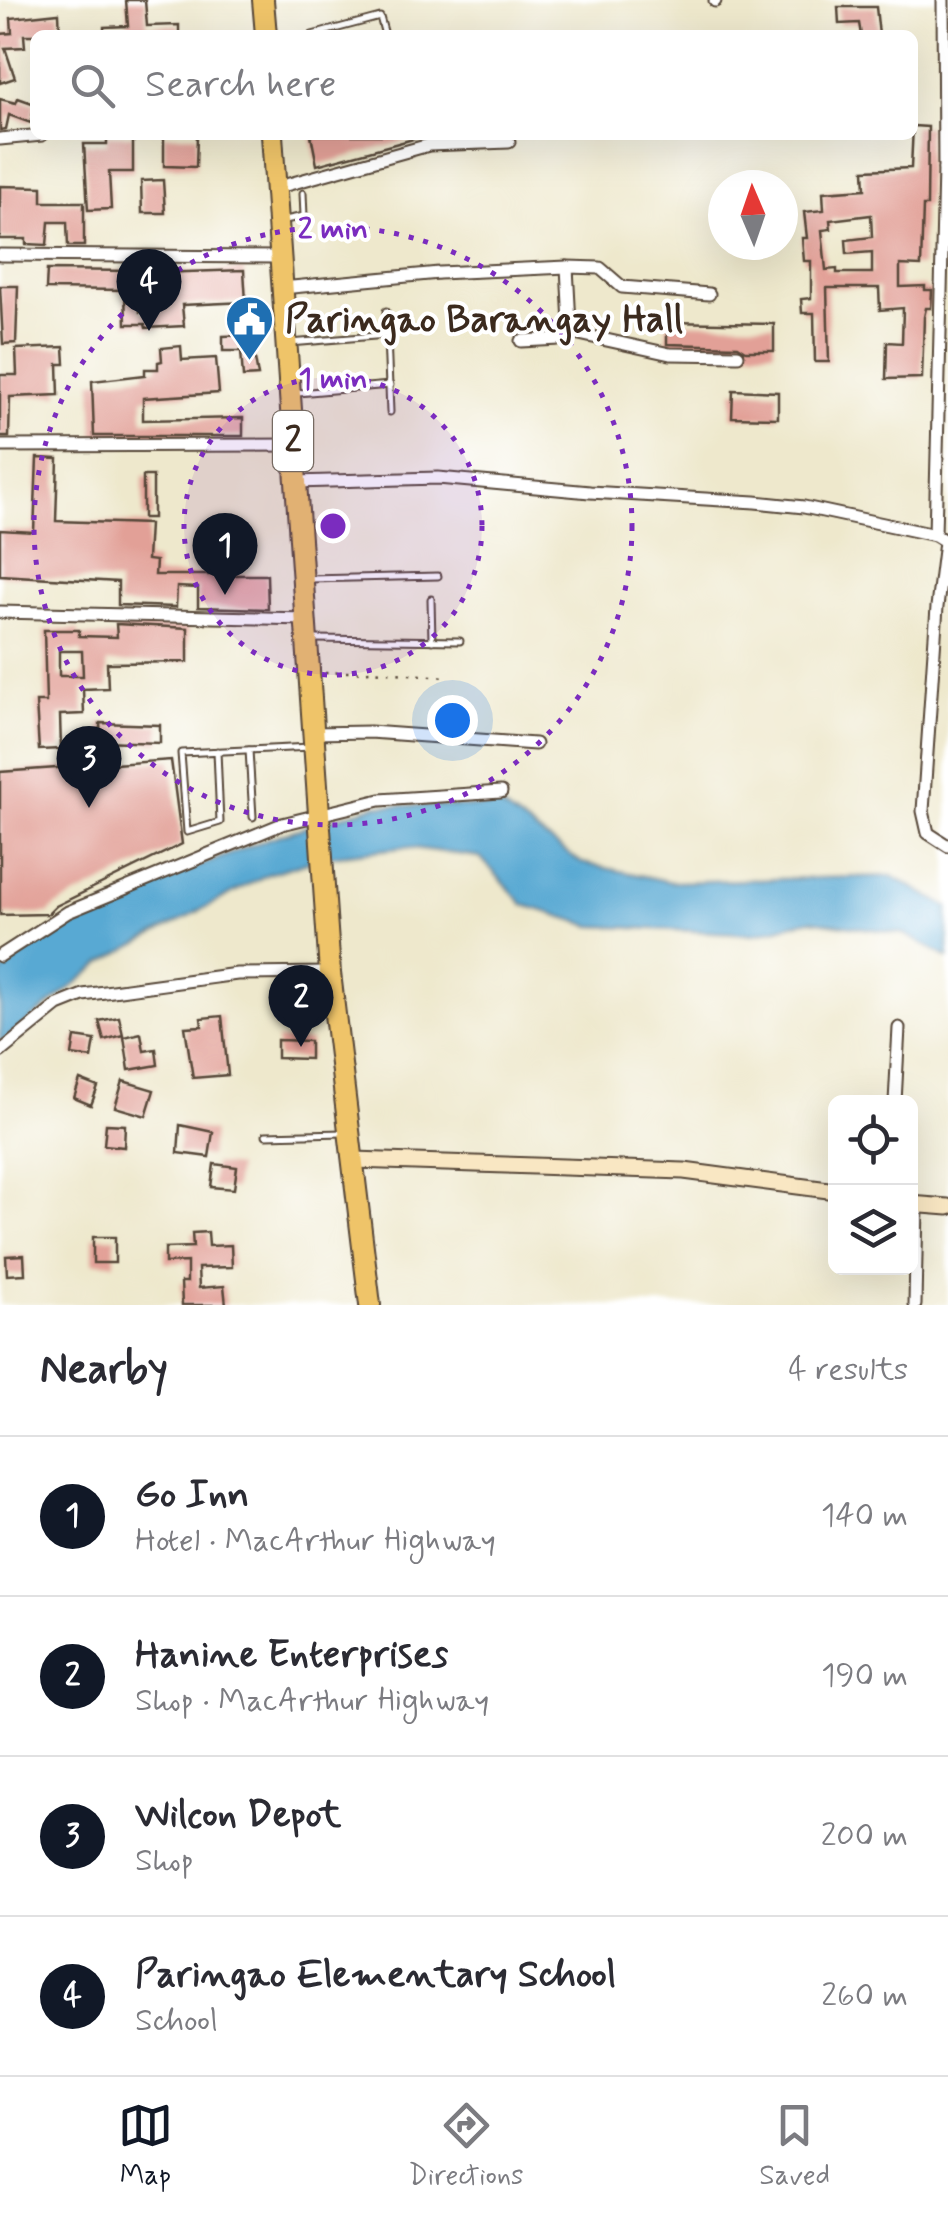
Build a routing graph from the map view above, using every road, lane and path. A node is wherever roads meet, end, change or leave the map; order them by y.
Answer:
1 (263, 0) edge
2 (944, 6) edge
3 (266, 30) edge
4 (332, 30) edge
5 (384, 30) edge
6 (30, 136) edge
7 (0, 138) edge
8 (272, 140) edge
9 (509, 142) dead end
10 (946, 169) edge
11 (275, 188) junction
12 (303, 193) dead end
13 (277, 222) junction
14 (0, 255) edge
15 (280, 256) junction
16 (567, 266) junction
17 (282, 288) junction
18 (709, 294) dead end
19 (386, 310) dead end
20 (572, 329) junction
21 (386, 335) junction
22 (521, 340) dead end
23 (286, 344) junction
24 (738, 355) dead end
25 (390, 385) junction
26 (289, 396) junction
27 (390, 412) dead end
28 (293, 445) junction
29 (0, 446) edge
30 (295, 482) junction
31 (943, 540) edge
32 (438, 576) dead end
33 (302, 579) junction
34 (431, 599) dead end
35 (0, 612) edge
36 (306, 629) junction
37 (432, 641) junction
38 (460, 641) dead end
39 (309, 674) junction
40 (446, 677) dead end
41 (314, 740) junction
42 (535, 744) dead end
43 (249, 750) junction
44 (216, 751) junction
45 (500, 792) dead end
46 (318, 816) junction
47 (252, 817) dead end
48 (948, 846) edge
49 (0, 956) edge
50 (330, 973) junction
51 (899, 1028) dead end
52 (0, 1052) edge
53 (895, 1095) edge
54 (350, 1133) junction
55 (266, 1135) dead end
56 (354, 1160) junction
57 (828, 1190) edge
58 (918, 1205) edge
59 (948, 1208) edge
60 (915, 1275) edge
61 (370, 1305) edge
62 (915, 1305) edge

1 - 3 highway
2 - 10 street
4 - 5 lane
6 - 7 street
8 - 11 highway, 2
9 - 11 street
10 - 31 street
11 - 13 highway, 2
12 - 13 lane
13 - 15 highway, 2
14 - 15 street
15 - 17 highway, 2
16 - 17 street
16 - 18 street
16 - 20 street
17 - 23 highway, 2
19 - 21 lane
20 - 22 street
20 - 24 street
21 - 23 lane
21 - 25 lane
23 - 26 highway, 2
25 - 26 lane
25 - 27 lane
26 - 28 highway, 2
28 - 29 street
28 - 30 highway, 2
30 - 31 street
30 - 33 highway, 2
31 - 48 street
32 - 33 lane
33 - 36 highway, 2
34 - 37 lane
35 - 36 street
36 - 37 lane
36 - 39 highway, 2
37 - 38 lane
39 - 40 path
39 - 41 highway, 2
41 - 42 street
41 - 43 lane
41 - 46 highway, 2
43 - 44 lane
43 - 47 lane
44 - 44 lane
45 - 46 street
46 - 49 street
46 - 50 highway, 2
50 - 52 street
50 - 54 highway, 2
51 - 53 street
54 - 55 lane
54 - 56 highway, 2
56 - 57 street
56 - 61 highway, 2
58 - 59 street
60 - 62 street

